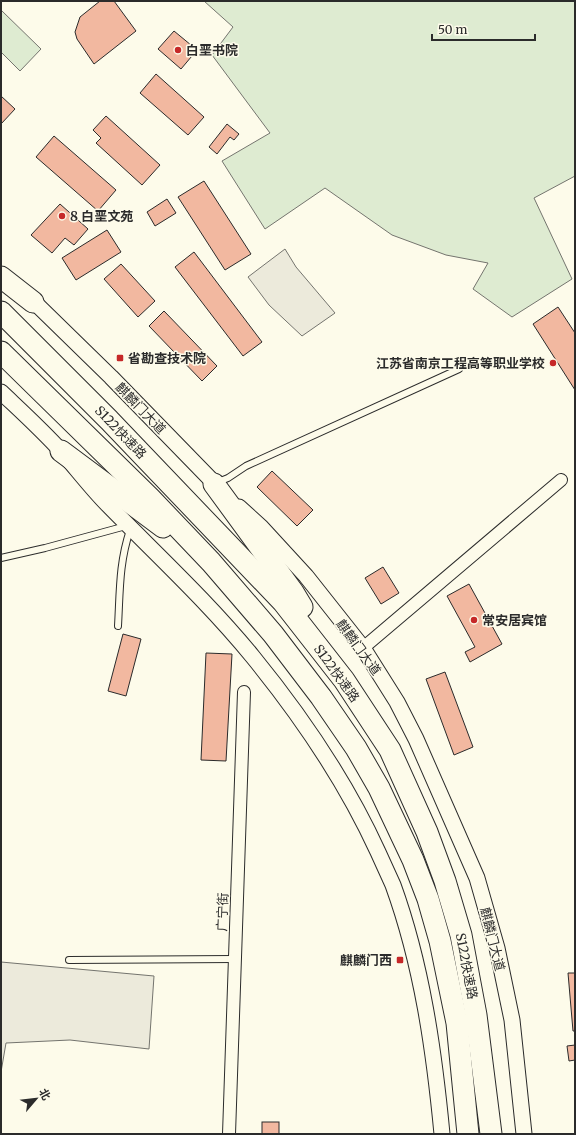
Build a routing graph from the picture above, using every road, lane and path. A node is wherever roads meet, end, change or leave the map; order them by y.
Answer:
1 (1, 269) edge
2 (1, 278) edge
3 (33, 302) junction
4 (1, 312) edge
5 (1, 352) edge
6 (459, 369) dead end
7 (1, 392) edge
8 (61, 451) junction
9 (561, 480) dead end
10 (214, 484) junction
11 (129, 527) junction
12 (1, 558) edge
13 (211, 562) junction
14 (118, 626) dead end
15 (363, 648) junction
16 (344, 680) junction
17 (244, 692) dead end
18 (235, 959) junction
19 (69, 960) dead end
20 (229, 1134) edge
21 (442, 1134) edge
22 (468, 1134) edge
23 (491, 1134) edge
24 (524, 1134) edge

1 - 3 street, 麒麟门大道
2 - 3 highway
3 - 10 street, 麒麟门大道
4 - 16 highway, S122快速路
5 - 13 highway, S122快速路
6 - 10 lane
7 - 8 street
8 - 11 street
8 - 13 highway
9 - 15 street
10 - 15 street, 麒麟门大道
10 - 16 highway
11 - 12 lane
11 - 14 lane
11 - 21 street
13 - 22 highway, S122快速路
15 - 24 street, 麒麟门大道
16 - 23 highway, S122快速路
17 - 18 street, 广宁街
18 - 19 lane
18 - 20 street, 广宁街

